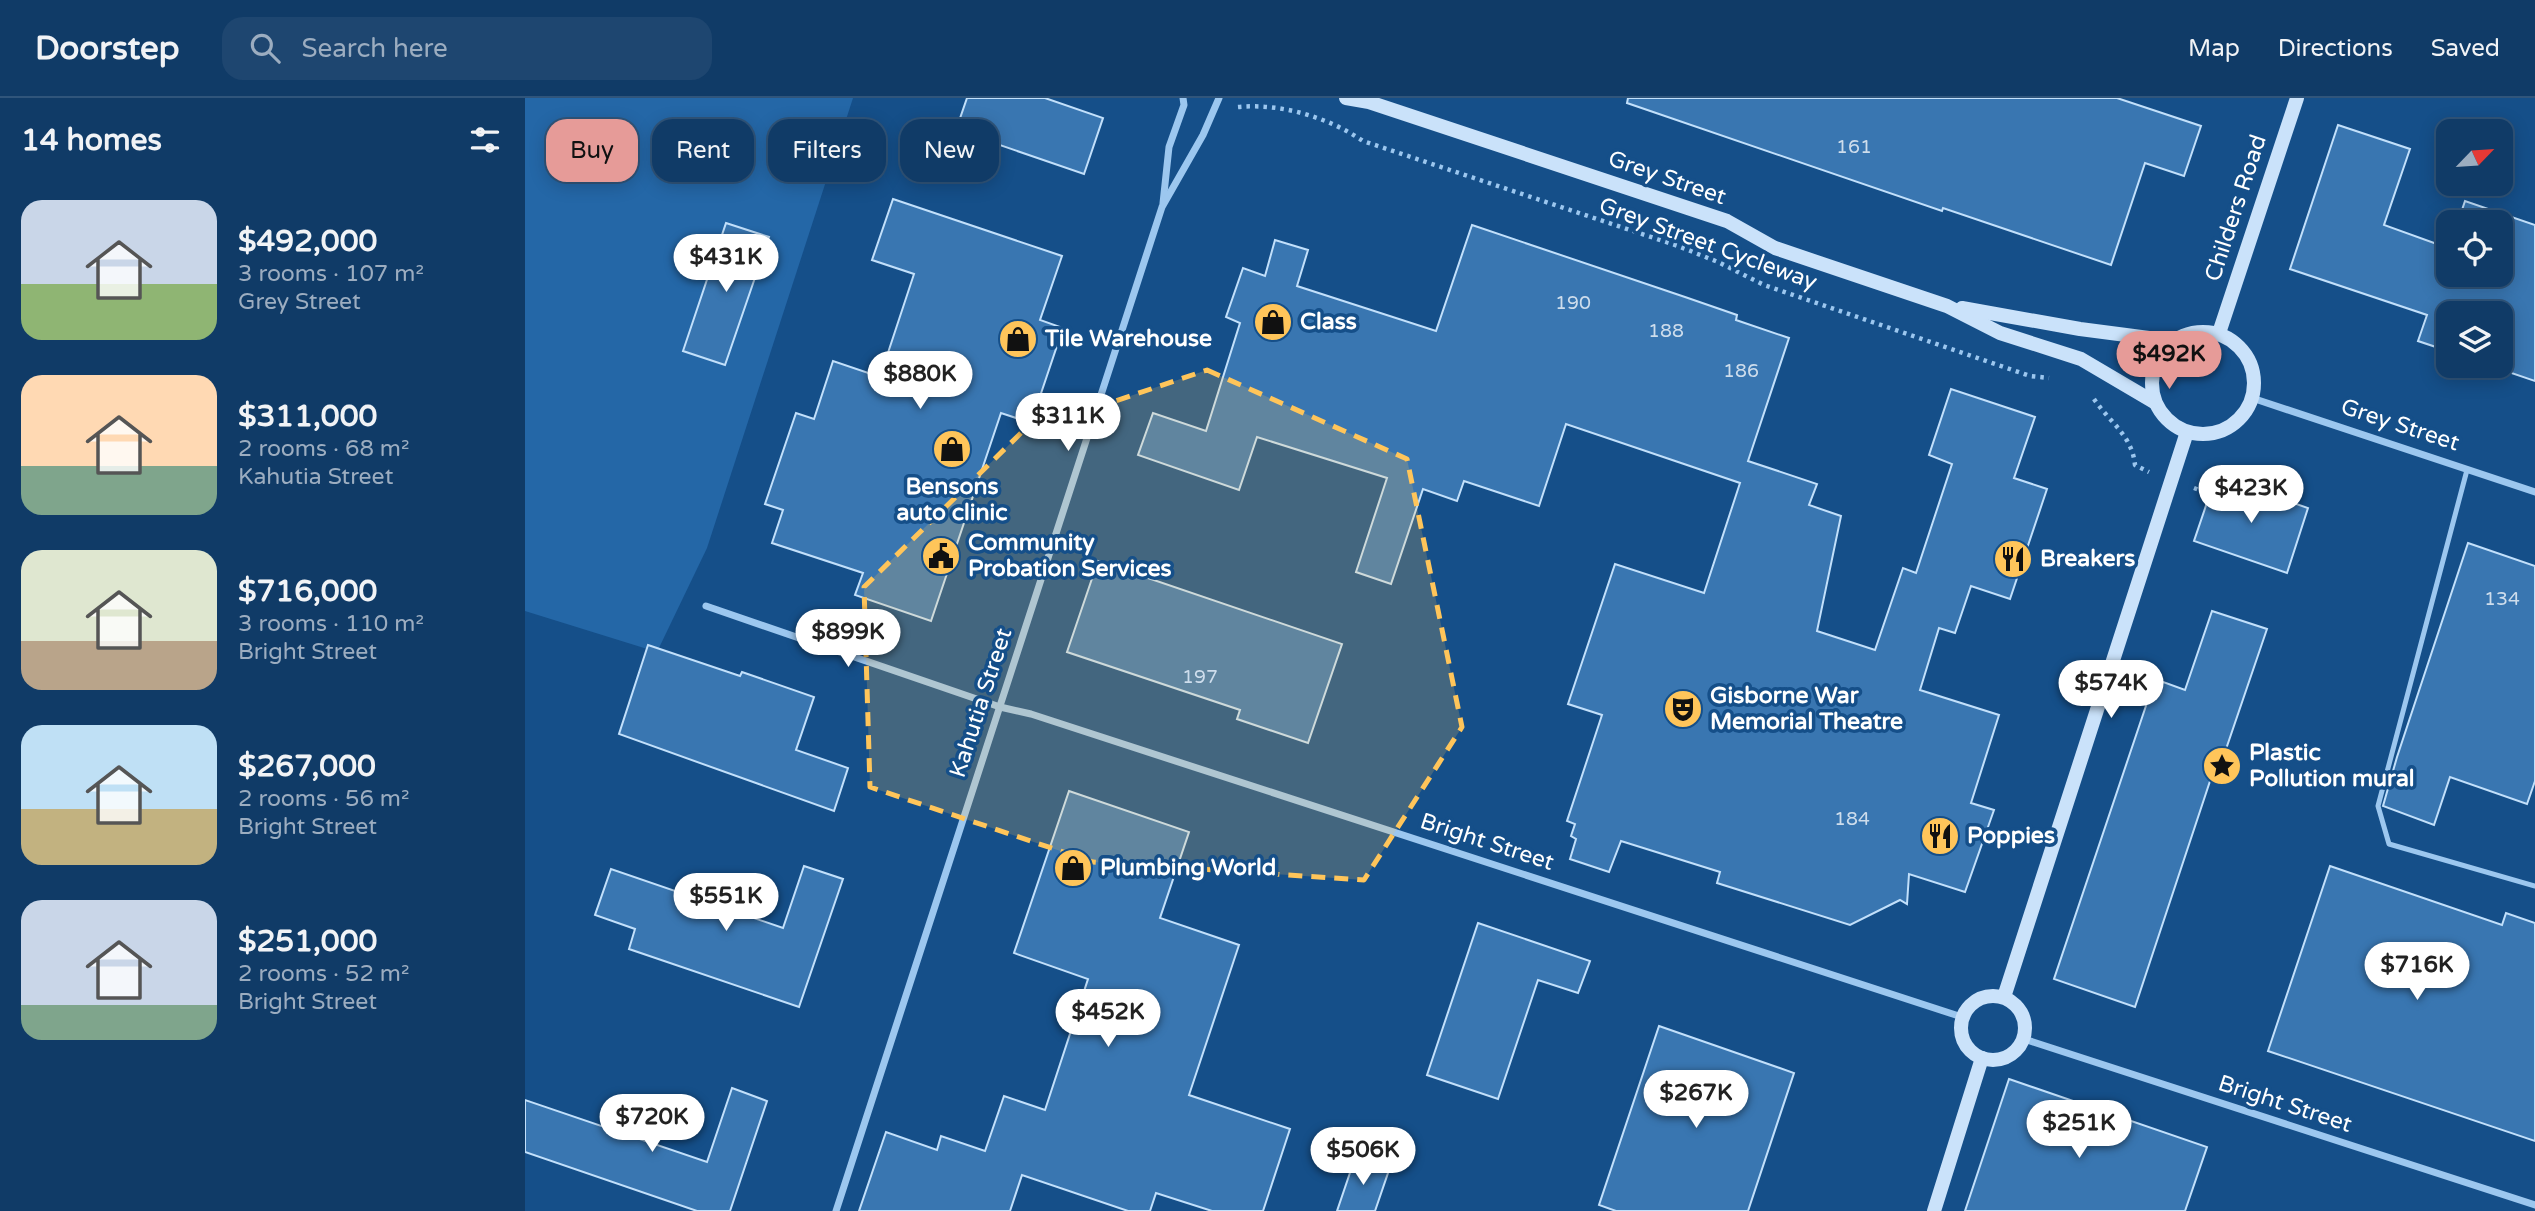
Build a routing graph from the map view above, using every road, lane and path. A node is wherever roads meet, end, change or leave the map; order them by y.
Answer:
1 (1183, 98) edge
2 (1219, 98) edge
3 (1346, 98) edge
4 (2297, 98) edge
5 (1365, 100) edge
6 (1233, 108) dead end
7 (1162, 207) junction
8 (1947, 306) junction
9 (2219, 333) junction
10 (2164, 349) junction
11 (2053, 379) dead end
12 (2089, 394) dead end
13 (2252, 398) junction
14 (2154, 402) junction
15 (2187, 432) junction
16 (2141, 470) dead end
17 (2467, 470) junction
18 (2535, 492) edge
19 (706, 606) dead end
20 (1000, 707) junction
21 (2535, 887) edge
22 (2004, 997) junction
23 (1962, 1017) junction
24 (2024, 1039) junction
25 (1982, 1058) junction
26 (2535, 1205) edge
27 (836, 1211) edge
28 (1934, 1211) edge

1 - 7 street, Kahutia Street
2 - 7 street, Kahutia Street
3 - 5 street, Grey Street
4 - 9 street, Childers Road
5 - 8 street, Grey Street
6 - 11 path, Grey Street Cycleway
7 - 20 street, Kahutia Street
8 - 10 street, Grey Street
8 - 14 street, Grey Street
9 - 10 street
9 - 13 street
10 - 14 street
12 - 16 path
13 - 15 street
13 - 17 street, Grey Street
14 - 15 street
15 - 22 street
17 - 18 street, Grey Street
17 - 21 lane
19 - 20 street, Bright Street
20 - 23 street, Bright Street
20 - 27 street, Kahutia Street
22 - 23 street
22 - 24 street
23 - 25 street
24 - 25 street
24 - 26 street, Bright Street
25 - 28 street

